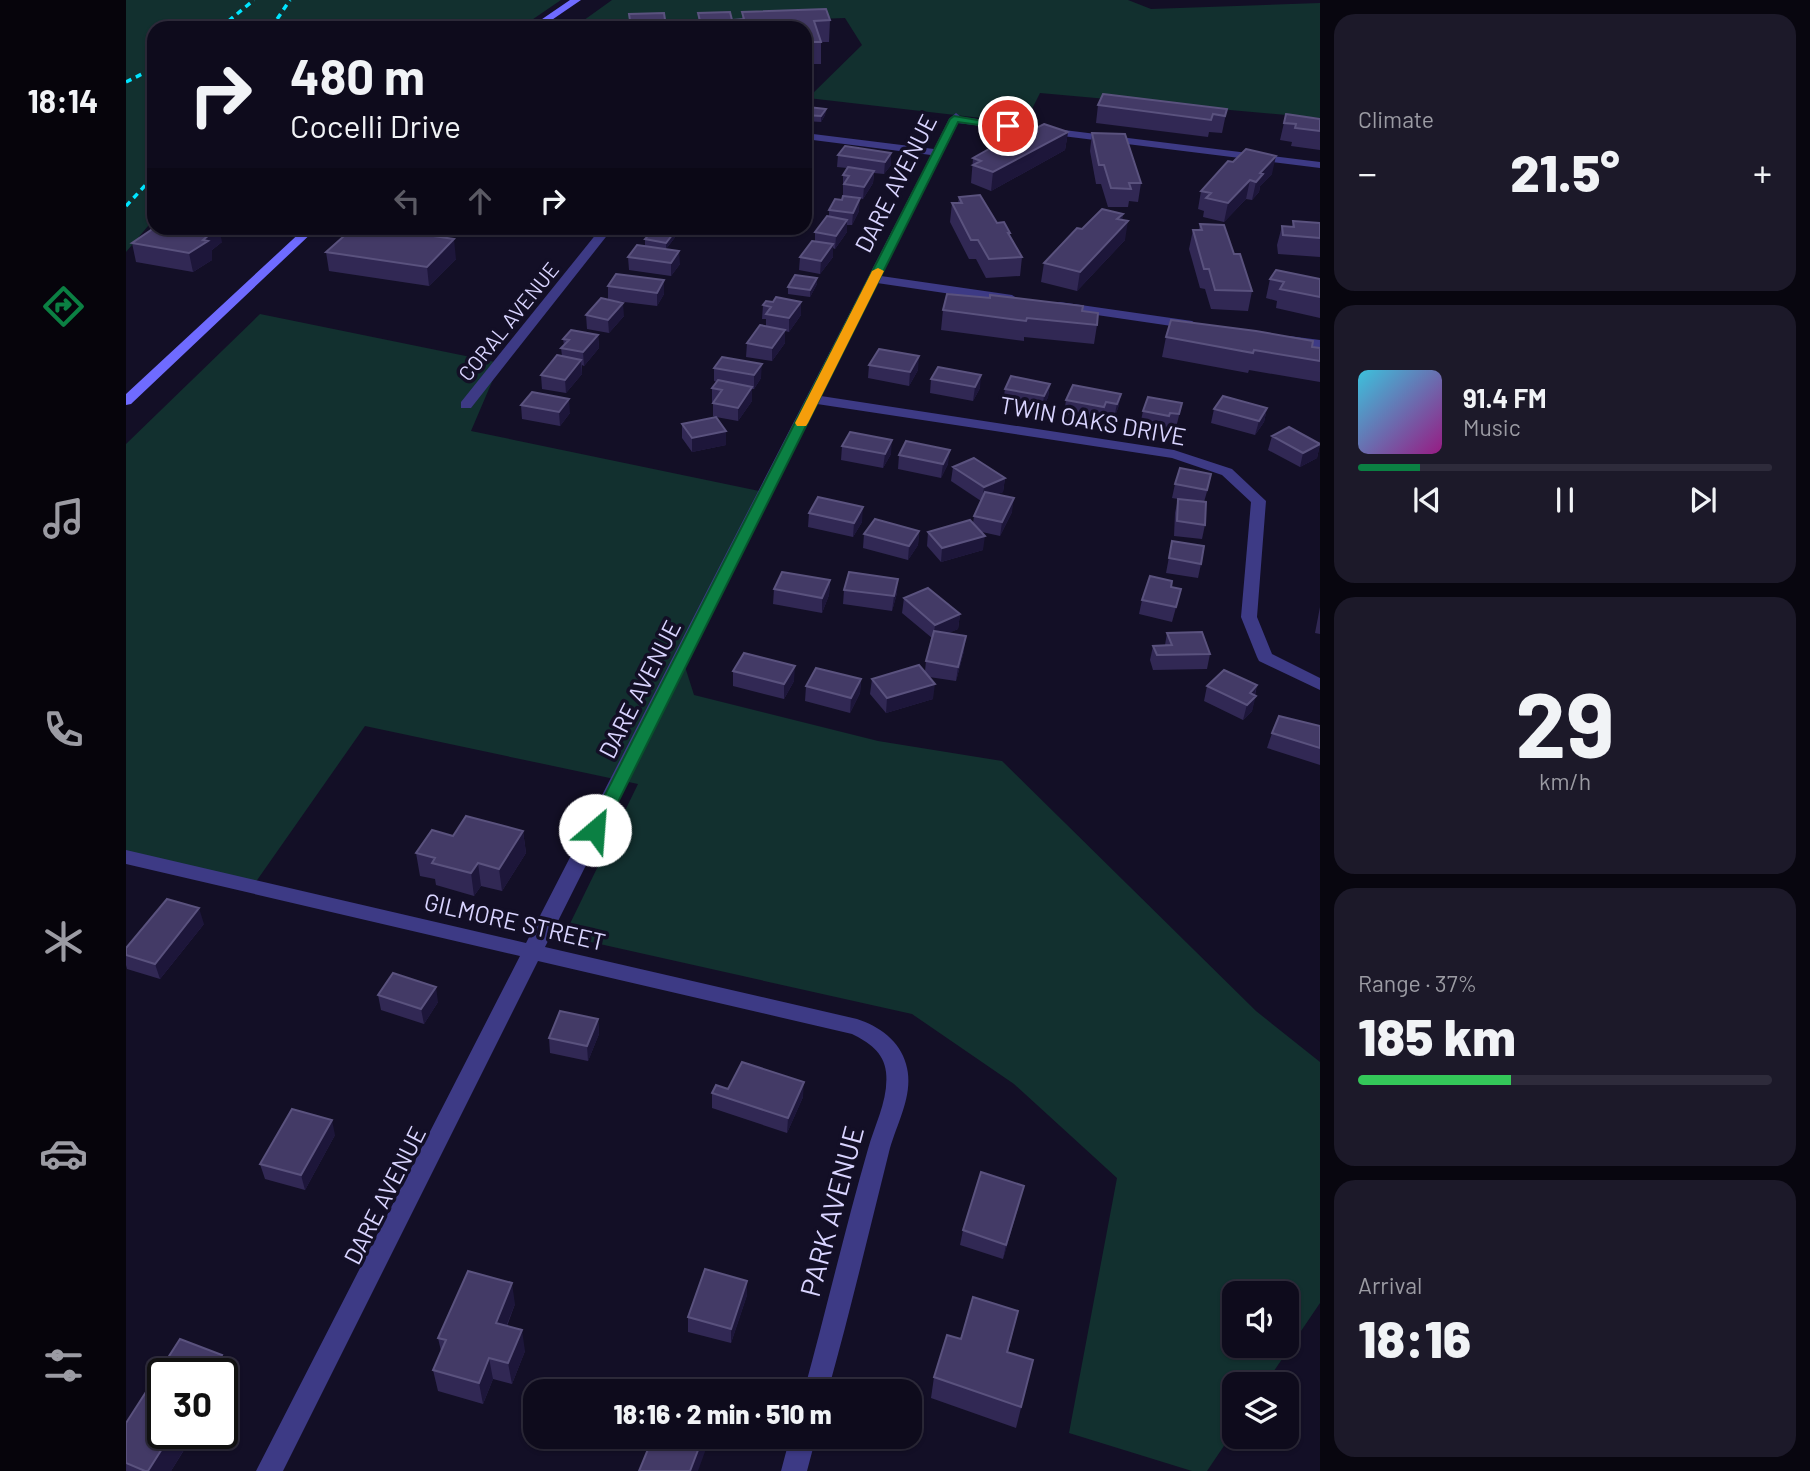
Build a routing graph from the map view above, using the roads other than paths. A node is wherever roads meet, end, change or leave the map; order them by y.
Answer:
1 (576, 0) edge
2 (544, 21) edge
3 (812, 137) edge
4 (937, 153) junction
5 (1320, 165) edge
6 (304, 235) edge
7 (601, 235) edge
8 (874, 279) junction
9 (1025, 301) edge
10 (1052, 305) edge
11 (1201, 327) edge
12 (1280, 338) edge
13 (1320, 344) edge
14 (813, 399) junction
15 (126, 401) edge
16 (466, 405) dead end
17 (1320, 685) edge
18 (126, 858) edge
19 (534, 953) junction
20 (887, 1048) joint
21 (819, 1379) edge
22 (800, 1449) edge
23 (269, 1471) edge
24 (794, 1471) edge

1 - 2 street
3 - 4 street
4 - 5 street, DARE AVENUE
4 - 8 street, DARE AVENUE
6 - 15 street
7 - 16 street, CORAL AVENUE
8 - 9 street
8 - 14 street, DARE AVENUE
10 - 11 street
12 - 13 street
14 - 17 street, TWIN OAKS DRIVE
14 - 19 street, DARE AVENUE
18 - 19 street, GILMORE STREET
19 - 20 street, GILMORE STREET
19 - 23 street, DARE AVENUE
20 - 21 street, PARK AVENUE
22 - 24 street

